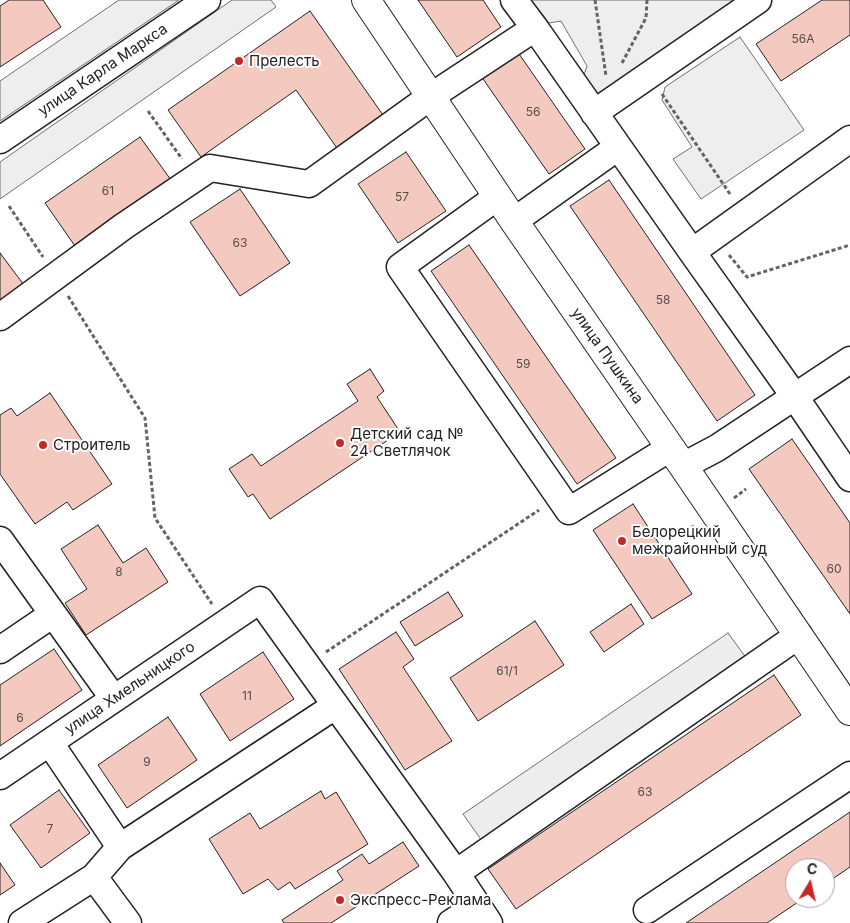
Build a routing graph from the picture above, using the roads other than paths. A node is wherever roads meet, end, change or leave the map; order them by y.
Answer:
1 (207, 0) edge
2 (366, 0) edge
3 (514, 0) edge
4 (758, 0) edge
5 (535, 28) junction
6 (430, 97) junction
7 (594, 113) junction
8 (850, 139) edge
9 (0, 140) edge
10 (618, 147) junction
11 (498, 197) junction
12 (514, 221) junction
13 (692, 252) junction
14 (0, 317) edge
15 (850, 360) edge
16 (795, 397) junction
17 (676, 457) junction
18 (850, 478) edge
19 (0, 540) edge
20 (53, 614) junction
21 (799, 635) junction
22 (0, 650) edge
23 (114, 699) junction
24 (335, 706) junction
25 (850, 711) edge
26 (50, 743) junction
27 (850, 774) edge
28 (0, 776) edge
29 (120, 847) junction
30 (456, 873) junction
31 (94, 877) junction
32 (647, 910) dead end
33 (483, 914) edge
34 (22, 923) edge
35 (128, 923) edge
36 (451, 923) edge

1 - 9 street, улица Карла Маркса
2 - 6 main road, улица Пушкина
3 - 5 street
4 - 7 street
5 - 6 street
5 - 7 street
6 - 11 main road, улица Пушкина
6 - 14 street
7 - 10 street
8 - 13 street
10 - 12 street
10 - 13 street
11 - 12 main road, улица Пушкина
11 - 17 street
12 - 17 main road, улица Пушкина
13 - 16 street
15 - 16 street
16 - 17 street
16 - 18 street
17 - 21 main road, улица Пушкина
19 - 20 street
20 - 22 street
20 - 23 street
21 - 25 main road, улица Пушкина
21 - 30 street
23 - 24 street, улица Хмельницкого
23 - 26 street, улица Хмельницкого
24 - 29 street
24 - 30 street
26 - 28 street, улица Хмельницкого
26 - 29 street
27 - 32 street
29 - 31 street
30 - 33 street
31 - 34 street
31 - 35 street
33 - 36 street

